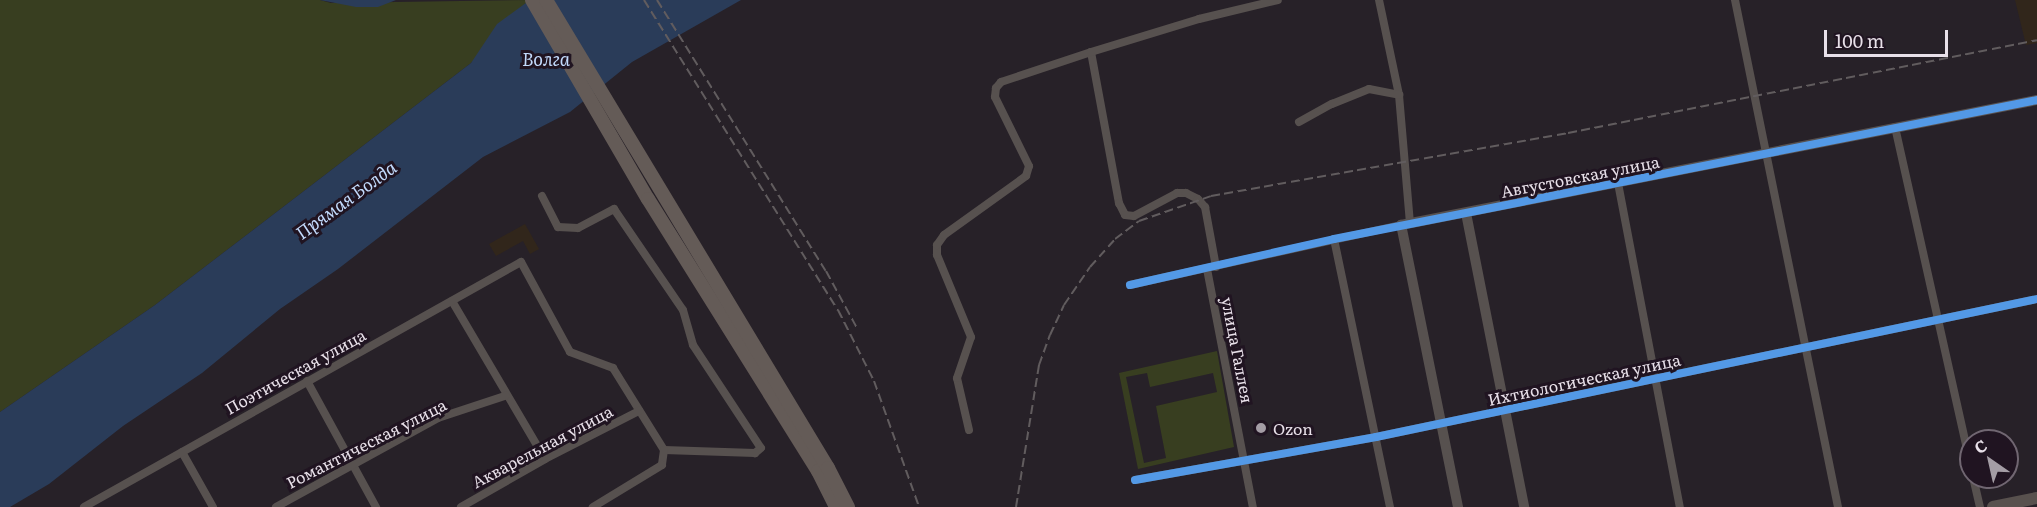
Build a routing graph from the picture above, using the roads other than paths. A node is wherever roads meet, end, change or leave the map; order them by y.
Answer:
1 (532, 0) edge
2 (546, 0) edge
3 (1278, 0) edge
4 (1379, 0) edge
5 (1735, 0) edge
6 (1091, 52) junction
7 (1399, 95) junction
8 (2037, 100) edge
9 (1299, 122) dead end
10 (1895, 127) junction
11 (1766, 151) junction
12 (1618, 183) junction
13 (654, 195) junction
14 (542, 196) dead end
15 (1466, 213) junction
16 (1406, 224) junction
17 (1334, 239) junction
18 (1211, 268) junction
19 (1130, 285) dead end
20 (2037, 299) edge
21 (452, 301) junction
22 (1938, 319) junction
23 (1804, 346) junction
24 (1654, 378) junction
25 (307, 381) junction
26 (506, 396) junction
27 (1505, 409) junction
28 (639, 411) junction
29 (1441, 423) junction
30 (1962, 429) edge
31 (969, 430) dead end
32 (1376, 437) junction
33 (664, 450) junction
34 (182, 452) junction
35 (545, 459) junction
36 (1244, 459) junction
37 (352, 463) junction
38 (1135, 480) dead end
39 (1976, 489) edge
40 (2037, 498) edge
41 (84, 507) edge
42 (213, 507) edge
43 (276, 507) edge
44 (376, 507) edge
45 (461, 507) edge
46 (593, 507) edge
47 (836, 507) edge
48 (848, 507) edge
49 (1253, 507) edge
50 (1390, 507) edge
51 (1458, 507) edge
52 (1524, 507) edge
53 (1680, 507) edge
54 (1838, 507) edge
55 (1980, 507) edge
56 (1993, 507) edge

1 - 13 highway
2 - 13 highway
3 - 6 street
4 - 7 street
5 - 11 street
6 - 18 street, улица Галлея
6 - 31 street
7 - 9 street
7 - 16 street
8 - 10 street, Августовская улица
10 - 11 street, Августовская улица
10 - 22 street
11 - 12 street, Августовская улица
11 - 23 street
12 - 15 street, Августовская улица
12 - 24 street
13 - 47 highway
13 - 48 highway
14 - 33 street
15 - 16 street, Августовская улица
15 - 27 street
16 - 17 street, Августовская улица
16 - 29 street
17 - 18 street, Августовская улица
17 - 32 street
18 - 19 street, Августовская улица
18 - 36 street, улица Галлея
20 - 22 street, Ихтиологическая улица
21 - 25 street, Поэтическая улица
21 - 26 street
21 - 28 street, Поэтическая улица
22 - 23 street, Ихтиологическая улица
22 - 30 street
23 - 24 street, Ихтиологическая улица
23 - 54 street
24 - 27 street, Ихтиологическая улица
24 - 53 street
25 - 34 street, Поэтическая улица
25 - 37 street
26 - 35 street
26 - 37 street, Романтическая улица
27 - 29 street, Ихтиологическая улица
27 - 52 street
28 - 33 street
28 - 35 street, Акварельная улица
29 - 32 street, Ихтиологическая улица
29 - 51 street
32 - 36 street, Ихтиологическая улица
32 - 50 street
33 - 46 street
34 - 41 street, Поэтическая улица
34 - 42 street
35 - 45 street, Акварельная улица
36 - 38 street, Ихтиологическая улица
36 - 49 street, улица Галлея
37 - 43 street, Романтическая улица
37 - 44 street
39 - 55 street
40 - 56 main road

